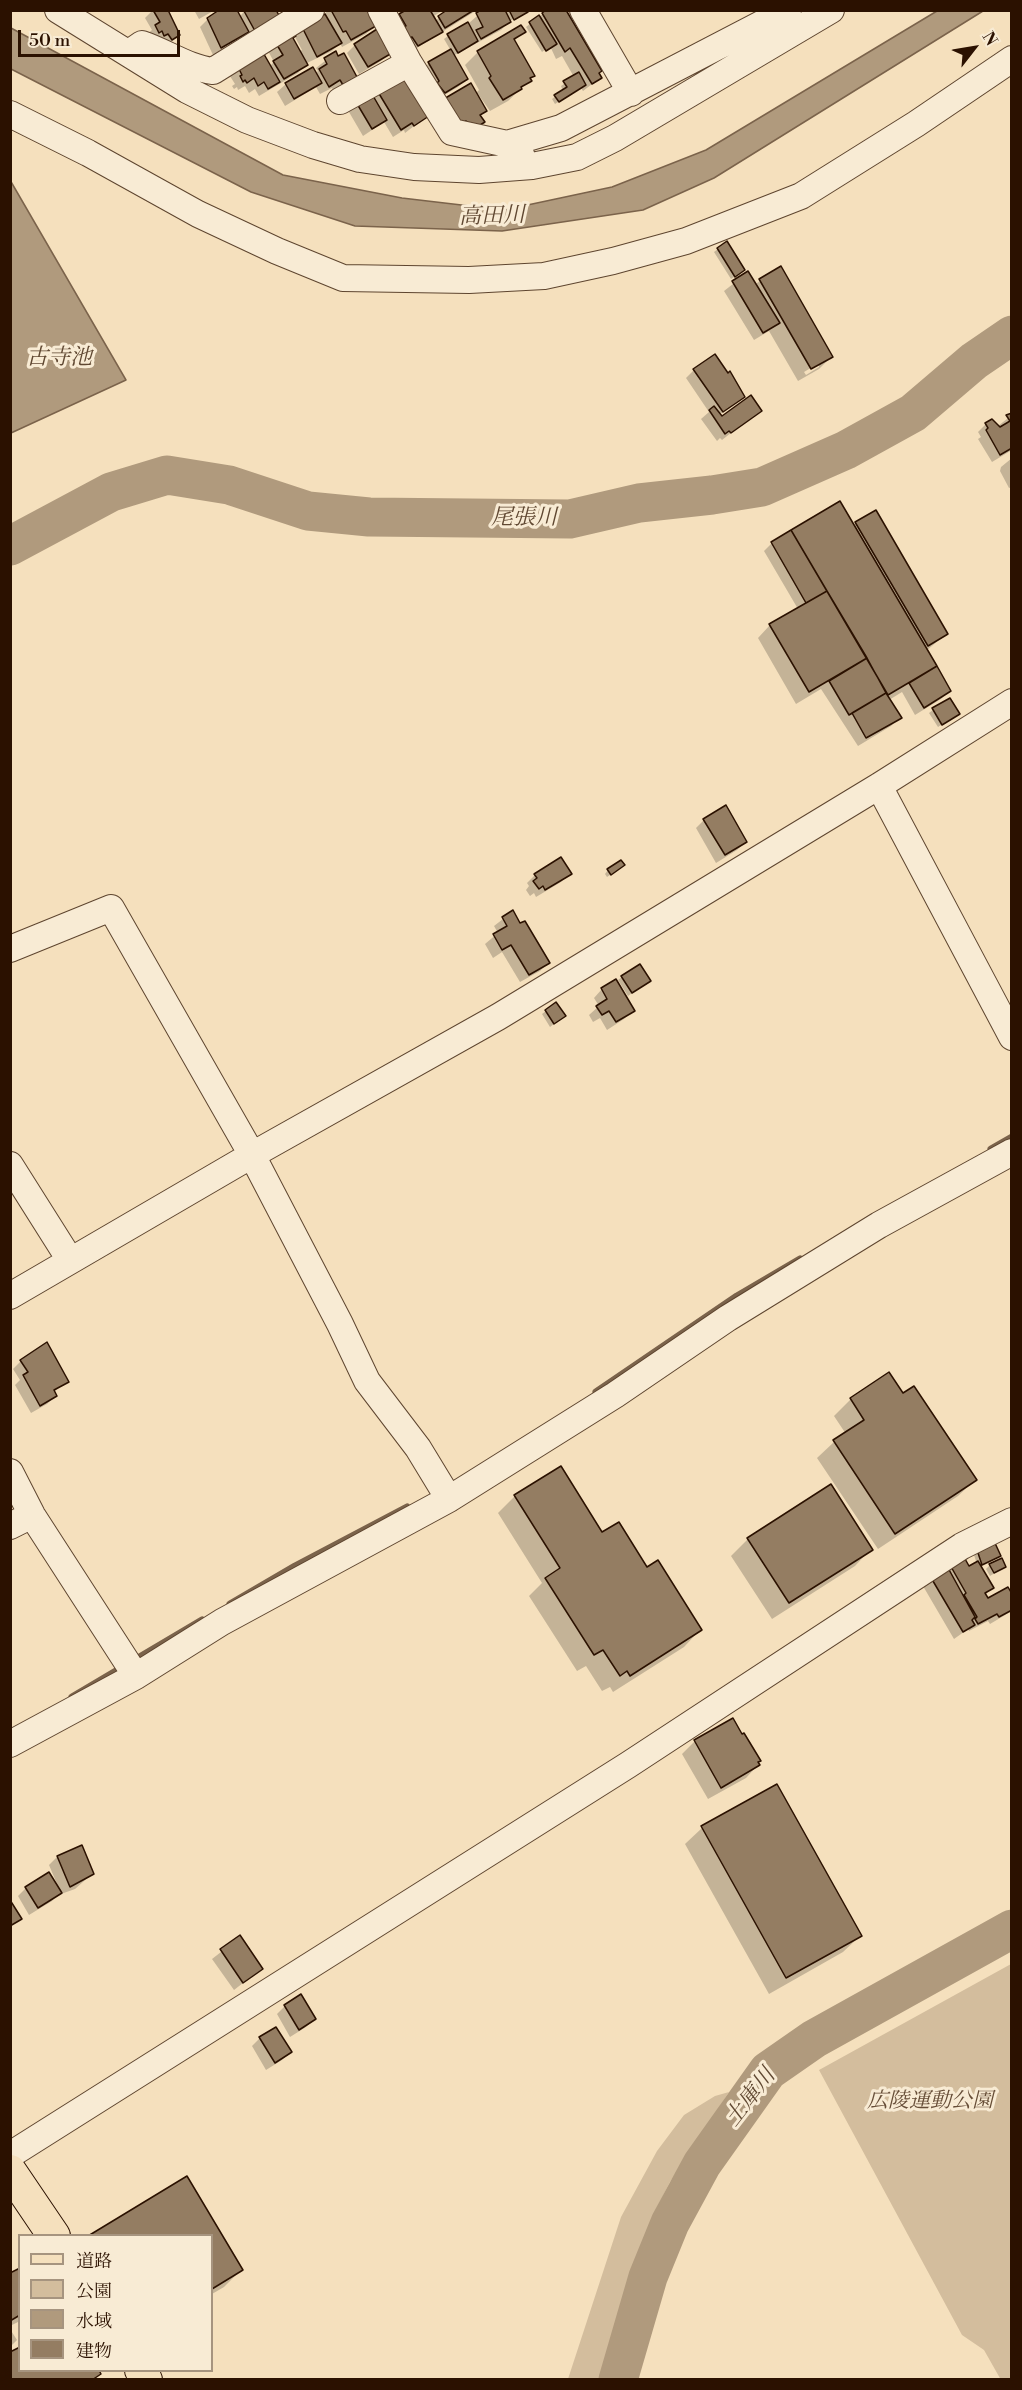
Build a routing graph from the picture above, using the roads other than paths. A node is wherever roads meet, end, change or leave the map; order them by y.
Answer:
1 (58, 10) edge
2 (311, 10) edge
3 (381, 10) edge
4 (583, 10) edge
5 (788, 10) edge
6 (831, 10) edge
7 (129, 53) junction
8 (1011, 59) edge
9 (409, 63) junction
10 (631, 93) junction
11 (340, 101) dead end
12 (10, 114) edge
13 (507, 144) junction
14 (577, 156) junction
15 (1011, 702) edge
16 (879, 786) junction
17 (10, 949) edge
18 (1011, 1037) edge
19 (1011, 1152) edge
20 (252, 1155) junction
21 (10, 1165) edge
22 (70, 1260) junction
23 (10, 1296) edge
24 (10, 1472) edge
25 (443, 1489) junction
26 (21, 1521) edge
27 (1011, 1521) edge
28 (130, 1666) junction
29 (10, 1744) edge
30 (10, 2155) edge
31 (10, 2171) edge
32 (53, 2234) edge

1 - 7 street
2 - 7 street
3 - 9 street
4 - 10 street
5 - 10 street
6 - 14 street
7 - 14 street
8 - 12 street
9 - 11 street
9 - 13 street
10 - 13 street
13 - 14 street
15 - 16 street
16 - 18 street
16 - 20 street
17 - 20 street
19 - 25 street
20 - 22 street
20 - 25 street
21 - 22 street
22 - 23 street
24 - 26 street
25 - 28 street
26 - 28 street
27 - 30 street
28 - 29 street
31 - 32 main road

